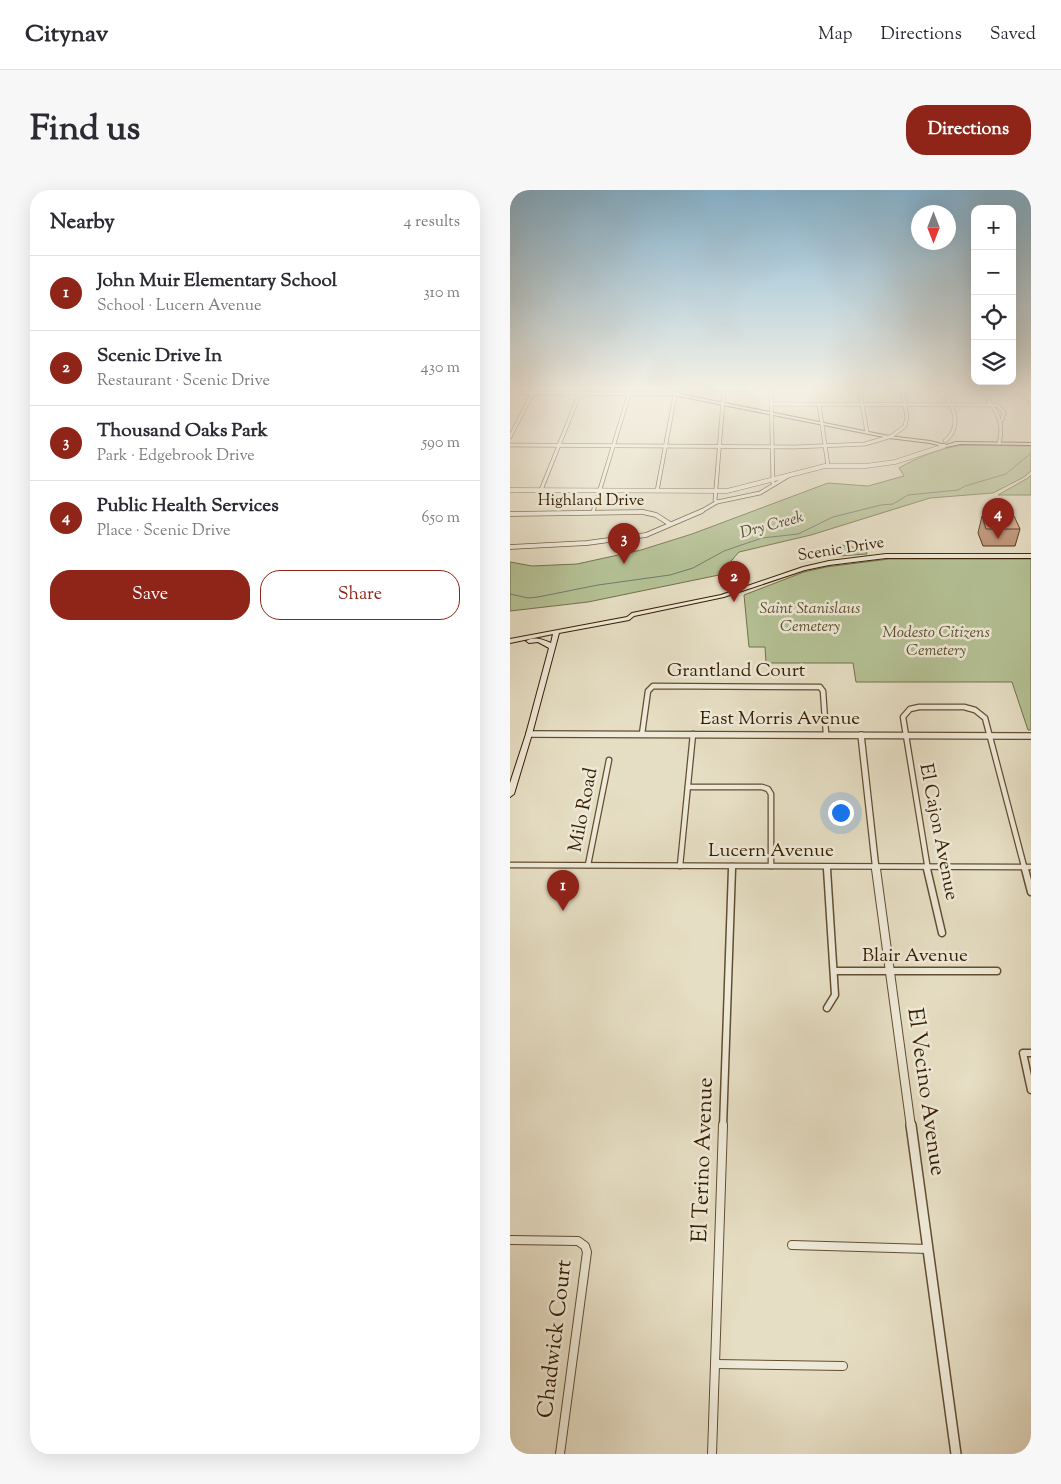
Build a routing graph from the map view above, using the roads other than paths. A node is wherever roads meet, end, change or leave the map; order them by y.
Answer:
1 (718, 446) edge
2 (772, 446) edge
3 (558, 447) edge
4 (613, 447) edge
5 (666, 447) edge
6 (824, 447) edge
7 (936, 447) edge
8 (828, 466) junction
9 (790, 475) junction
10 (773, 480) junction
11 (771, 486) junction
12 (510, 490) edge
13 (541, 490) junction
14 (600, 490) junction
15 (657, 491) junction
16 (716, 491) junction
17 (717, 502) junction
18 (594, 512) junction
19 (510, 514) edge
20 (670, 524) junction
21 (510, 547) edge
22 (1031, 556) edge
23 (557, 631) junction
24 (510, 641) edge
25 (510, 645) edge
26 (553, 647) junction
27 (530, 734) junction
28 (642, 734) junction
29 (693, 734) junction
30 (826, 734) junction
31 (861, 735) junction
32 (905, 735) junction
33 (989, 735) junction
34 (1031, 736) edge
35 (609, 760) dead end
36 (688, 787) junction
37 (510, 794) edge
38 (510, 865) edge
39 (588, 865) junction
40 (680, 866) junction
41 (732, 866) junction
42 (771, 866) junction
43 (827, 866) junction
44 (876, 867) junction
45 (927, 867) junction
46 (1024, 867) junction
47 (1031, 867) edge
48 (1031, 892) edge
49 (942, 933) dead end
50 (834, 971) junction
51 (890, 971) junction
52 (997, 971) dead end
53 (828, 1008) dead end
54 (1031, 1053) edge
55 (1031, 1090) edge
56 (510, 1240) edge
57 (792, 1246) dead end
58 (928, 1249) junction
59 (715, 1364) junction
60 (843, 1366) dead end
61 (560, 1454) edge
62 (712, 1454) edge
63 (956, 1454) edge

1 - 16 street
2 - 10 street
3 - 13 street
4 - 14 street
5 - 15 street
6 - 8 street
7 - 8 street
8 - 9 street
9 - 10 street
9 - 11 street
10 - 11 street
10 - 16 street
11 - 17 street
12 - 13 street
13 - 14 street
14 - 15 street
14 - 18 street
15 - 16 street
16 - 17 street
17 - 20 street
18 - 19 street, Highland Drive
18 - 20 street, Highland Drive
20 - 21 street
22 - 23 main road, Scenic Drive
23 - 24 main road, Scenic Drive
23 - 26 main road
25 - 26 main road
26 - 27 main road
27 - 28 street, East Morris Avenue
27 - 37 main road
28 - 29 street, East Morris Avenue
28 - 30 street, Grantland Court
29 - 30 street, East Morris Avenue
29 - 36 street
30 - 31 street, East Morris Avenue
31 - 32 street, East Morris Avenue
31 - 44 street, El Vecino Avenue
32 - 33 street, East Morris Avenue
32 - 33 street, El Cajon Avenue
32 - 45 street, El Cajon Avenue
33 - 34 street, East Morris Avenue
33 - 46 street
35 - 39 street, Milo Road
36 - 40 street
36 - 42 street
38 - 39 street, Lucern Avenue
39 - 40 street, Lucern Avenue
40 - 41 street, Lucern Avenue
41 - 42 street, Lucern Avenue
41 - 59 street, El Terino Avenue
42 - 43 street, Lucern Avenue
43 - 44 street, Lucern Avenue
43 - 50 street
44 - 45 street, Lucern Avenue
44 - 51 street, El Vecino Avenue
45 - 46 street, Lucern Avenue
45 - 49 street, El Cajon Avenue
46 - 47 street, Lucern Avenue
46 - 48 street
50 - 51 street, Blair Avenue
50 - 53 street
51 - 52 street, Blair Avenue
51 - 58 street, El Vecino Avenue
54 - 55 street
56 - 61 street, Chadwick Court
57 - 58 street
58 - 63 street, El Vecino Avenue
59 - 60 street
59 - 62 street, El Terino Avenue

